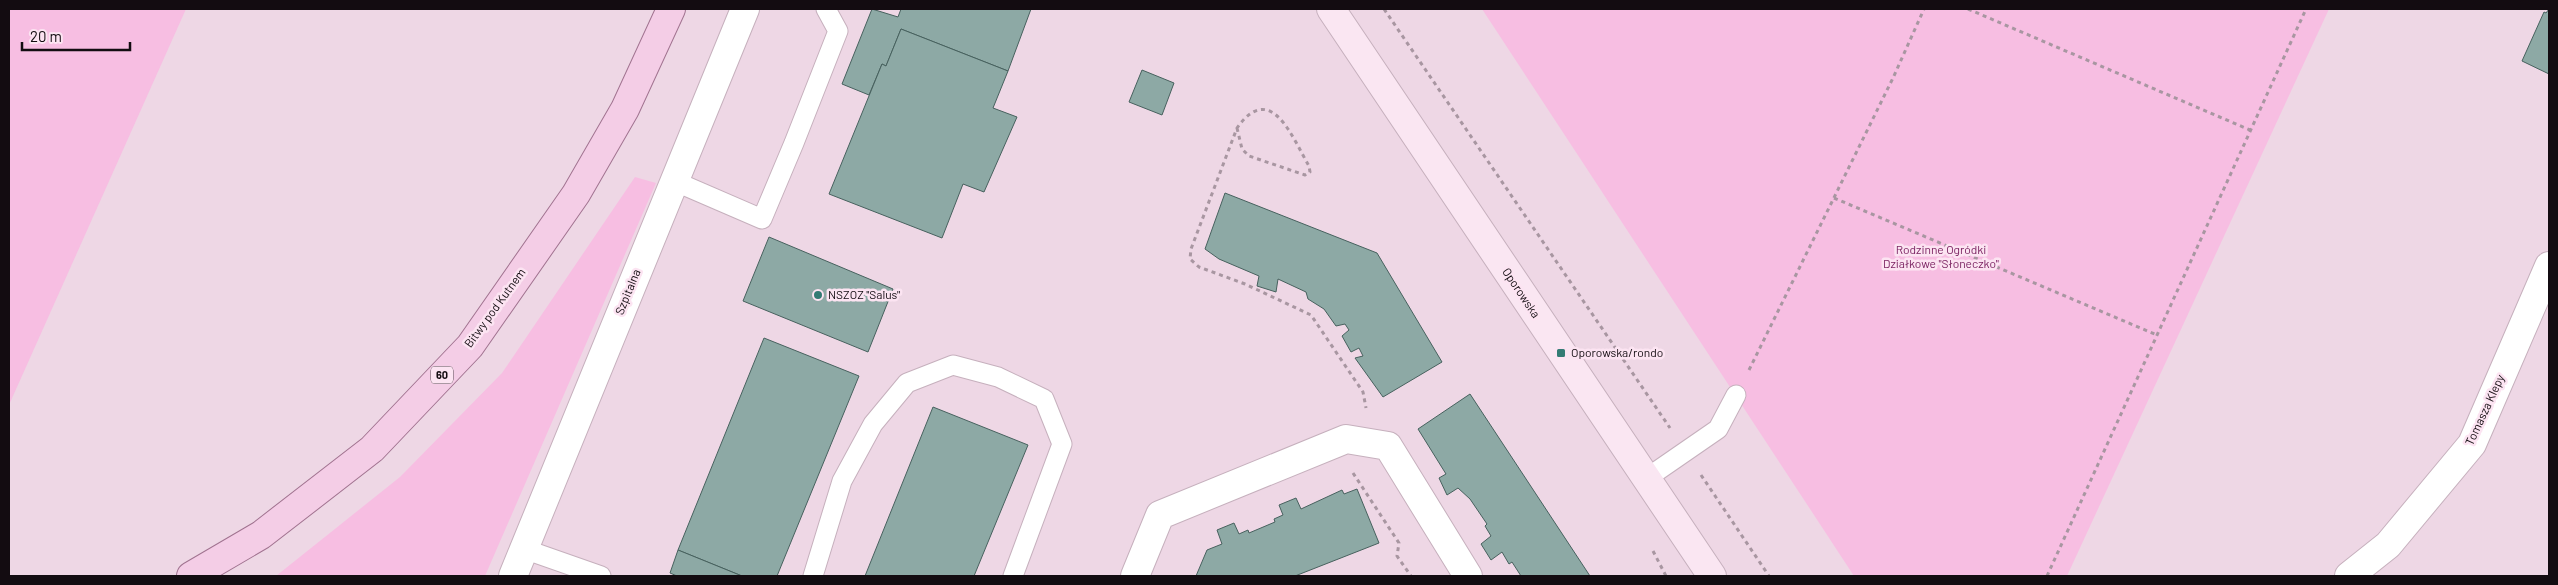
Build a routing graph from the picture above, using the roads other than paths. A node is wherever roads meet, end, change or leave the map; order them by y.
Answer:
1 (671, 9) edge
2 (745, 9) edge
3 (826, 9) edge
4 (1331, 9) edge
5 (674, 181) junction
6 (2549, 266) edge
7 (1736, 395) road end
8 (1647, 478) junction
9 (524, 549) junction
10 (191, 576) edge
11 (513, 576) edge
12 (601, 576) edge
13 (813, 576) edge
14 (1013, 576) edge
15 (1135, 576) edge
16 (1468, 576) edge
17 (1712, 576) edge
18 (2349, 576) edge

1 - 10 main road, Bitwy pod Kutnem / 60
2 - 5 street, Szpitalna
3 - 5 lane
4 - 8 street, Oporowska
5 - 9 street, Szpitalna
6 - 18 street, Tomasza Klepy
7 - 8 lane
8 - 17 street, Oporowska
9 - 11 street, Szpitalna
9 - 12 lane
13 - 14 lane
15 - 16 street

